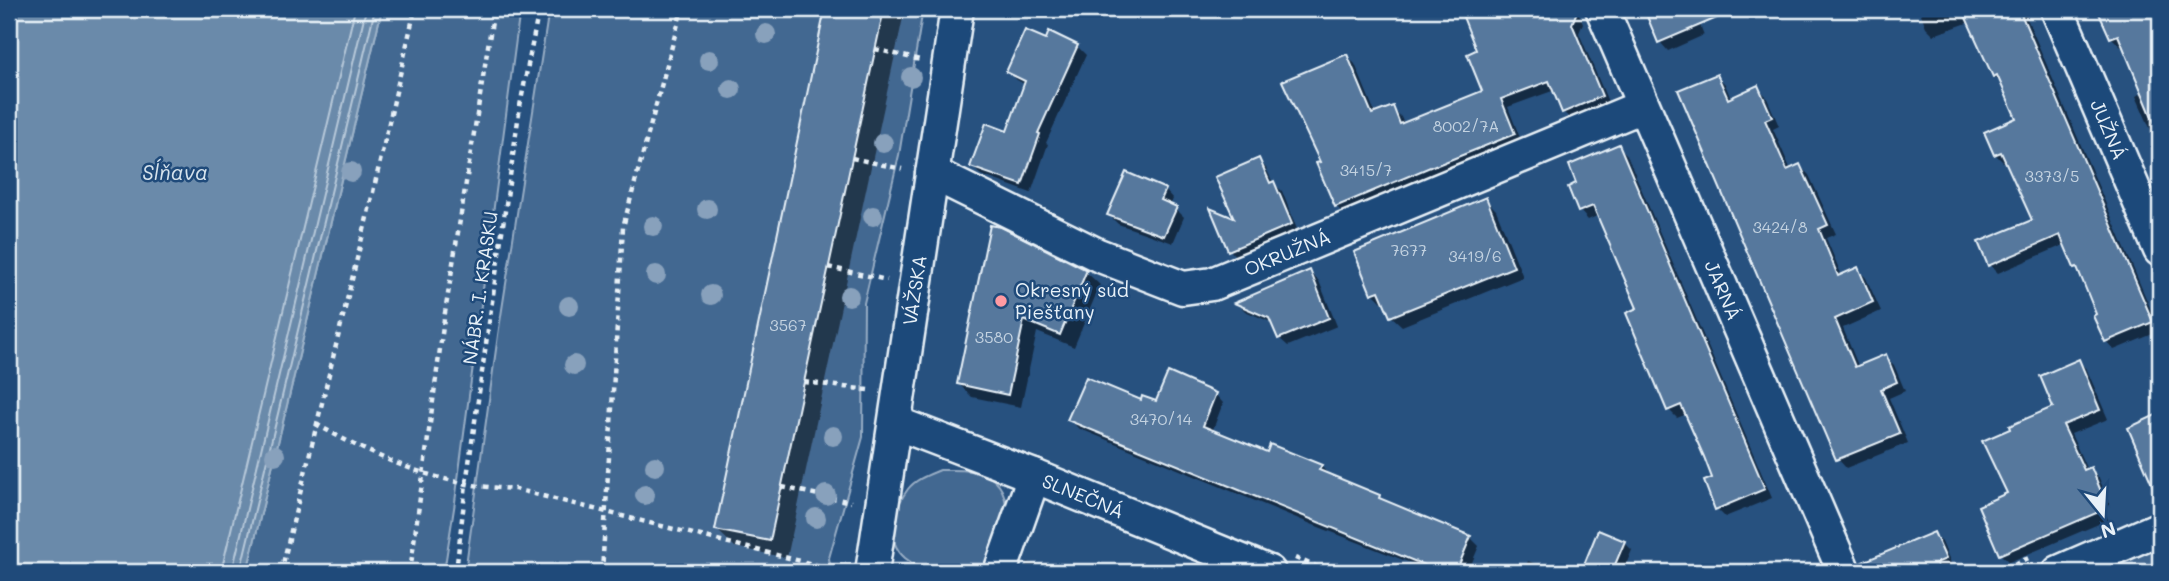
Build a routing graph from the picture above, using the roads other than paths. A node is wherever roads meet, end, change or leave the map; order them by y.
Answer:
1 (957, 9) edge
2 (1602, 9) edge
3 (2057, 9) edge
4 (1643, 106) junction
5 (921, 172) junction
6 (2160, 250) edge
7 (896, 424) junction
8 (1034, 476) junction
9 (2160, 528) edge
10 (1280, 564) edge
11 (872, 572) edge
12 (1000, 572) edge
13 (1844, 572) edge
14 (2059, 572) edge

1 - 5 street, VÁŽSKA
2 - 4 street, JARNÁ
3 - 6 street, JUŽNÁ
4 - 5 street, OKRUŽNÁ
4 - 13 street, JARNÁ
5 - 7 street, VÁŽSKA
7 - 8 street, SLNEČNÁ
7 - 11 street, VÁŽSKA
8 - 10 street, SLNEČNÁ
8 - 12 street
9 - 14 street

